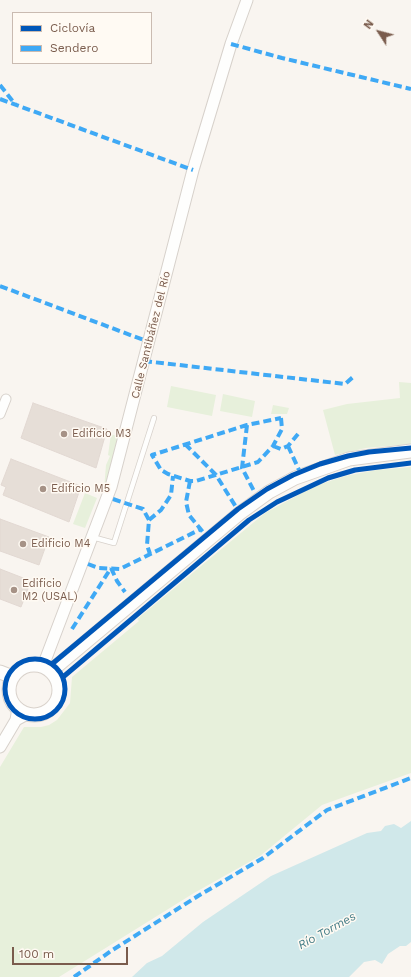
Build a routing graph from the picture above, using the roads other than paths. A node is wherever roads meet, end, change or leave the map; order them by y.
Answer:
1 (247, 0) edge
2 (6, 399) dead end
3 (0, 414) edge
4 (154, 418) dead end
5 (411, 451) edge
6 (411, 459) edge
7 (92, 537) junction
8 (50, 671) junction
9 (0, 672) edge
10 (8, 681) edge
11 (20, 714) junction
12 (0, 747) edge

1 - 7 street, Calle Santibáñez del Río
2 - 3 street
4 - 7 lane
5 - 8 main road
6 - 8 main road
7 - 8 street, Calle Santibáñez del Río
8 - 10 main road
8 - 11 main road
9 - 10 main road
10 - 11 main road
11 - 12 street

